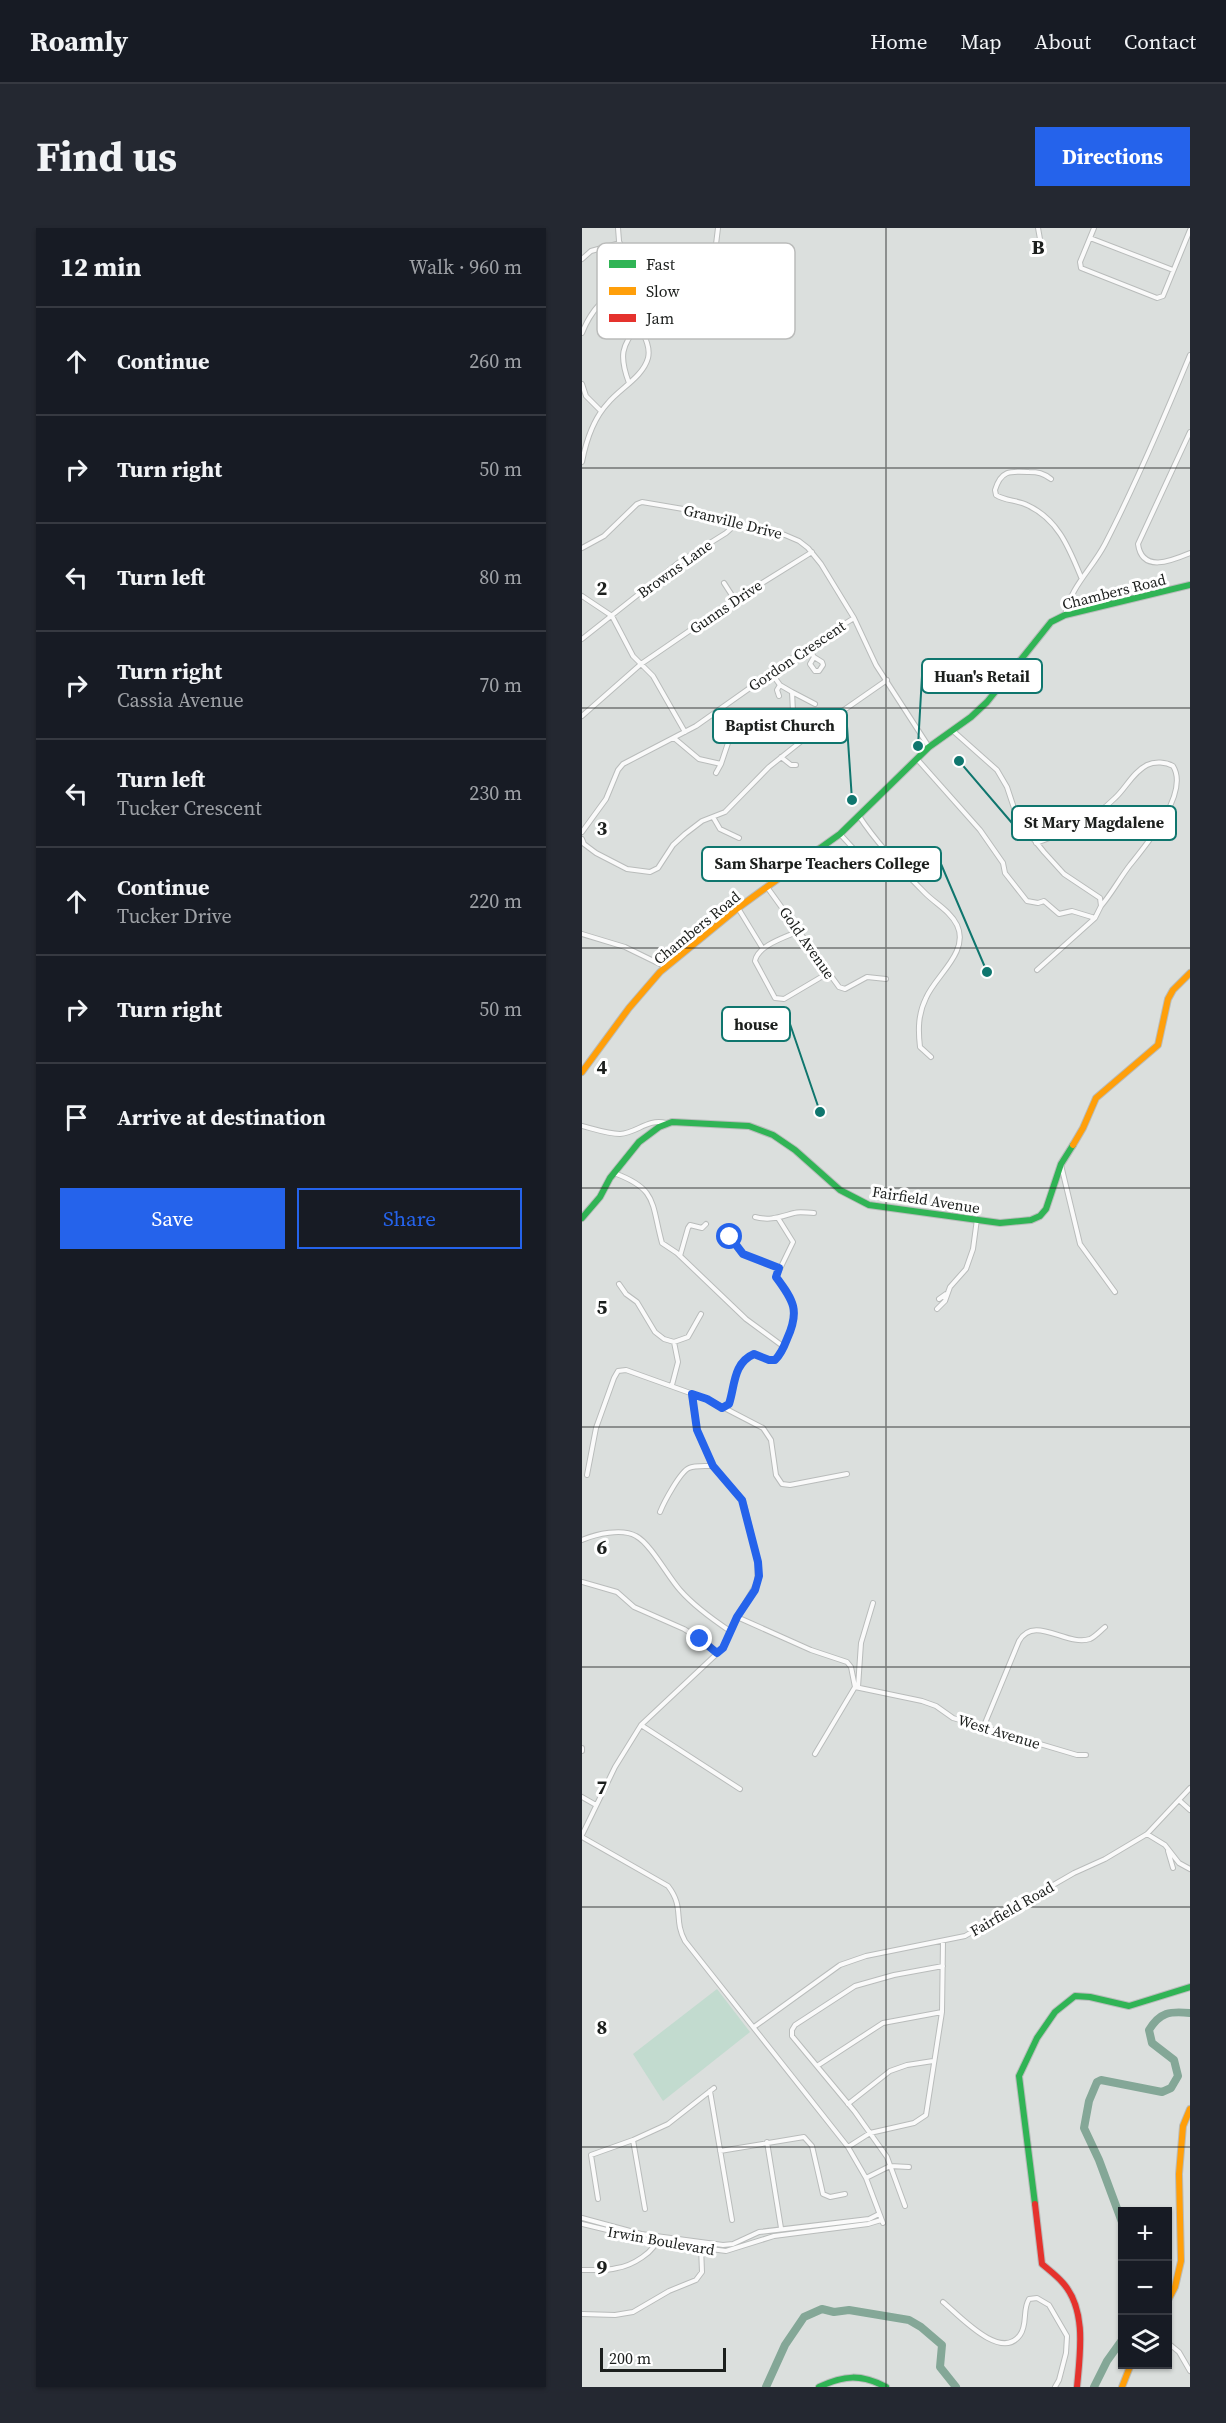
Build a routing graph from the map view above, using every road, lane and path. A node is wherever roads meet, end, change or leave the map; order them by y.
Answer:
1 (618, 228) edge
2 (718, 228) edge
3 (1038, 228) edge
4 (1094, 228) edge
5 (1190, 230) edge
6 (1090, 238) junction
7 (620, 243) edge
8 (716, 243) edge
9 (597, 249) edge
10 (1037, 250) dead end
11 (582, 259) edge
12 (1173, 270) junction
13 (597, 305) edge
14 (582, 333) edge
15 (627, 339) edge
16 (646, 339) edge
17 (1190, 355) edge
18 (629, 383) junction
19 (582, 384) edge
20 (601, 411) junction
21 (1190, 432) edge
22 (583, 448) edge
23 (582, 462) edge
24 (1051, 479) dead end
25 (738, 523) junction
26 (582, 548) edge
27 (812, 552) junction
28 (1190, 553) edge
29 (1082, 578) junction
30 (724, 583) dead end
31 (1190, 585) edge
32 (582, 596) edge
33 (735, 600) junction
34 (1065, 615) junction
35 (612, 616) junction
36 (854, 618) junction
37 (582, 639) edge
38 (808, 647) junction
39 (814, 657) dead end
40 (641, 664) junction
41 (771, 674) junction
42 (887, 680) junction
43 (780, 685) junction
44 (792, 693) junction
45 (779, 696) dead end
46 (814, 704) dead end
47 (791, 716) dead end
48 (582, 717) edge
49 (733, 720) dead end
50 (952, 730) junction
51 (685, 732) junction
52 (674, 738) junction
53 (929, 747) junction
54 (781, 757) junction
55 (916, 759) junction
56 (721, 764) junction
57 (796, 765) dead end
58 (716, 774) dead end
59 (1182, 774) dead end
60 (859, 816) junction
61 (713, 818) junction
62 (582, 832) edge
63 (840, 834) junction
64 (739, 838) dead end
65 (582, 839) edge
66 (1156, 840) dead end
67 (1036, 843) junction
68 (856, 864) dead end
69 (767, 887) junction
70 (1101, 906) junction
71 (738, 908) junction
72 (1095, 918) junction
73 (799, 931) junction
74 (582, 934) edge
75 (763, 949) junction
76 (666, 967) junction
77 (1037, 970) dead end
78 (828, 973) junction
79 (1190, 974) edge
80 (886, 979) dead end
81 (931, 1057) dead end
82 (582, 1072) edge
83 (666, 1123) junction
84 (582, 1126) edge
85 (1061, 1164) junction
86 (614, 1173) junction
87 (814, 1213) dead end
88 (755, 1217) dead end
89 (582, 1218) edge
90 (778, 1218) junction
91 (977, 1219) junction
92 (706, 1224) dead end
93 (726, 1230) dead end
94 (680, 1256) junction
95 (779, 1268) junction
96 (619, 1284) dead end
97 (1115, 1292) dead end
98 (947, 1294) junction
99 (939, 1299) dead end
100 (937, 1309) dead end
101 (701, 1314) dead end
102 (674, 1342) junction
103 (784, 1347) junction
104 (672, 1385) junction
105 (692, 1394) junction
106 (722, 1408) junction
107 (713, 1466) junction
108 (848, 1474) dead end
109 (587, 1475) dead end
110 (660, 1512) dead end
111 (582, 1540) edge
112 (582, 1582) edge
113 (873, 1603) dead end
114 (737, 1617) junction
115 (1105, 1627) dead end
116 (730, 1631) junction
117 (717, 1653) junction
118 (856, 1687) junction
119 (641, 1725) junction
120 (983, 1728) junction
121 (815, 1754) dead end
122 (1086, 1755) dead end
123 (1190, 1788) edge
124 (740, 1789) dead end
125 (582, 1797) edge
126 (1180, 1801) junction
127 (596, 1805) junction
128 (1190, 1810) edge
129 (1148, 1834) junction
130 (582, 1836) edge
131 (1168, 1851) junction
132 (1173, 1868) dead end
133 (1190, 1869) edge
134 (943, 1941) junction
135 (943, 1966) junction
136 (1190, 1987) edge
137 (942, 2012) junction
138 (754, 2027) junction
139 (933, 2061) junction
140 (817, 2066) junction
141 (848, 2104) junction
142 (1190, 2109) edge
143 (870, 2133) junction
144 (633, 2140) junction
145 (767, 2142) junction
146 (848, 2147) junction
147 (720, 2151) junction
148 (890, 2166) junction
149 (909, 2167) dead end
150 (866, 2178) junction
151 (844, 2194) dead end
152 (598, 2199) dead end
153 (905, 2206) dead end
154 (645, 2210) dead end
155 (879, 2214) junction
156 (582, 2218) edge
157 (732, 2220) dead end
158 (828, 2223) junction
159 (582, 2224) edge
160 (781, 2228) junction
161 (829, 2229) junction
162 (773, 2230) junction
163 (658, 2236) junction
164 (774, 2236) junction
165 (744, 2239) junction
166 (657, 2242) junction
167 (746, 2244) junction
168 (702, 2246) junction
169 (582, 2270) edge
170 (1172, 2293) edge
171 (943, 2302) dead end
172 (582, 2314) edge
173 (1172, 2347) edge
174 (1129, 2369) edge
175 (1190, 2371) edge
176 (819, 2387) edge
177 (886, 2387) edge
178 (1055, 2387) edge
179 (1077, 2387) edge
180 (1122, 2387) edge

1 - 7 street
2 - 8 street
3 - 10 street
4 - 6 street
5 - 12 street
6 - 12 street
6 - 12 street
9 - 11 street
13 - 14 street
15 - 18 street
16 - 18 street
17 - 29 street
18 - 20 street
19 - 20 street
20 - 22 street
21 - 28 street
22 - 23 street
24 - 29 street
25 - 26 street, Granville Drive
25 - 27 street, Granville Drive
25 - 35 street, Browns Lane
27 - 33 street, Gunns Drive
27 - 36 street, Granville Drive
29 - 34 street
30 - 33 street
31 - 34 street, Chambers Road
32 - 35 street
33 - 40 street, Gunns Drive
34 - 50 street, Chambers Road
35 - 37 street, Browns Lane
35 - 40 street
36 - 38 street, Gordon Crescent
36 - 42 street, Granville Drive
38 - 39 street
38 - 41 street, Gordon Crescent
40 - 48 street, Gunns Drive
40 - 51 street
41 - 43 street
41 - 51 street, Gordon Crescent
42 - 53 street, Granville Drive
42 - 54 street
43 - 44 street
43 - 45 street
44 - 46 street
44 - 47 street
49 - 56 street
50 - 53 street, Chambers Road
50 - 67 street
51 - 52 street, Gordon Crescent
52 - 56 street
52 - 62 street, Gordon Crescent
53 - 55 street, Chambers Road
54 - 57 street
54 - 61 street
55 - 60 street, Chambers Road
55 - 72 street
56 - 58 street
59 - 67 street
60 - 63 street, Chambers Road
60 - 81 street
61 - 64 street
61 - 65 street
63 - 68 street
63 - 69 street, Chambers Road
66 - 70 street
67 - 70 street
69 - 71 street, Chambers Road
69 - 73 street, Gold Avenue
70 - 72 street
71 - 75 street
71 - 76 street, Chambers Road
72 - 77 street
73 - 75 street
73 - 78 street, Gold Avenue
74 - 76 street
75 - 78 street
76 - 82 street, Chambers Road
78 - 80 street, Gold Avenue
79 - 85 street, Fairfield Avenue
83 - 84 street
83 - 86 street
83 - 91 street, Fairfield Avenue
85 - 91 street, Fairfield Avenue
85 - 97 street
86 - 89 street
86 - 94 street
87 - 90 street
88 - 90 street
90 - 95 street
91 - 98 street
92 - 94 street
93 - 95 street
94 - 103 street
95 - 103 street
96 - 102 street
98 - 99 street
98 - 100 street
101 - 102 street
102 - 104 street
103 - 106 street
104 - 105 street
104 - 109 street
105 - 106 street
105 - 107 street
106 - 108 street
107 - 110 street
107 - 114 street
111 - 116 street
112 - 117 street
113 - 118 street
114 - 116 street
114 - 118 street
115 - 120 street
116 - 117 street
117 - 119 street
118 - 120 street, West Avenue
118 - 121 street
119 - 124 street
119 - 127 street
120 - 122 street, West Avenue
123 - 126 street, Fairfield Road
125 - 127 street
126 - 128 street
126 - 129 street, Fairfield Road
127 - 130 street
129 - 131 street
129 - 134 street, Fairfield Road
130 - 138 street
131 - 132 street
131 - 133 street
134 - 135 street
134 - 138 street, Fairfield Road
135 - 137 street
135 - 140 street
136 - 179 street
137 - 139 street
137 - 140 street
138 - 146 street
139 - 141 street
139 - 143 street
140 - 141 street
141 - 143 street
142 - 170 street
143 - 146 street
143 - 148 street
144 - 147 street
144 - 152 street
144 - 154 street
145 - 147 street
145 - 151 street
145 - 160 street
146 - 150 street
147 - 157 street
148 - 149 street
148 - 150 street
148 - 153 street
150 - 155 street
155 - 158 street, Irwin Boulevard
155 - 161 street, Irwin Boulevard
156 - 163 street, Irwin Boulevard
158 - 160 street, Irwin Boulevard
158 - 161 street
159 - 166 street, Irwin Boulevard
160 - 162 street, Irwin Boulevard
161 - 164 street, Irwin Boulevard
162 - 164 street
162 - 165 street, Irwin Boulevard
163 - 166 street
163 - 168 street, Irwin Boulevard
164 - 167 street, Irwin Boulevard
165 - 167 street
165 - 168 street, Irwin Boulevard
166 - 168 street, Irwin Boulevard
166 - 169 street
167 - 168 street, Irwin Boulevard
168 - 172 street
171 - 178 street
173 - 175 street
174 - 180 street
176 - 177 street

